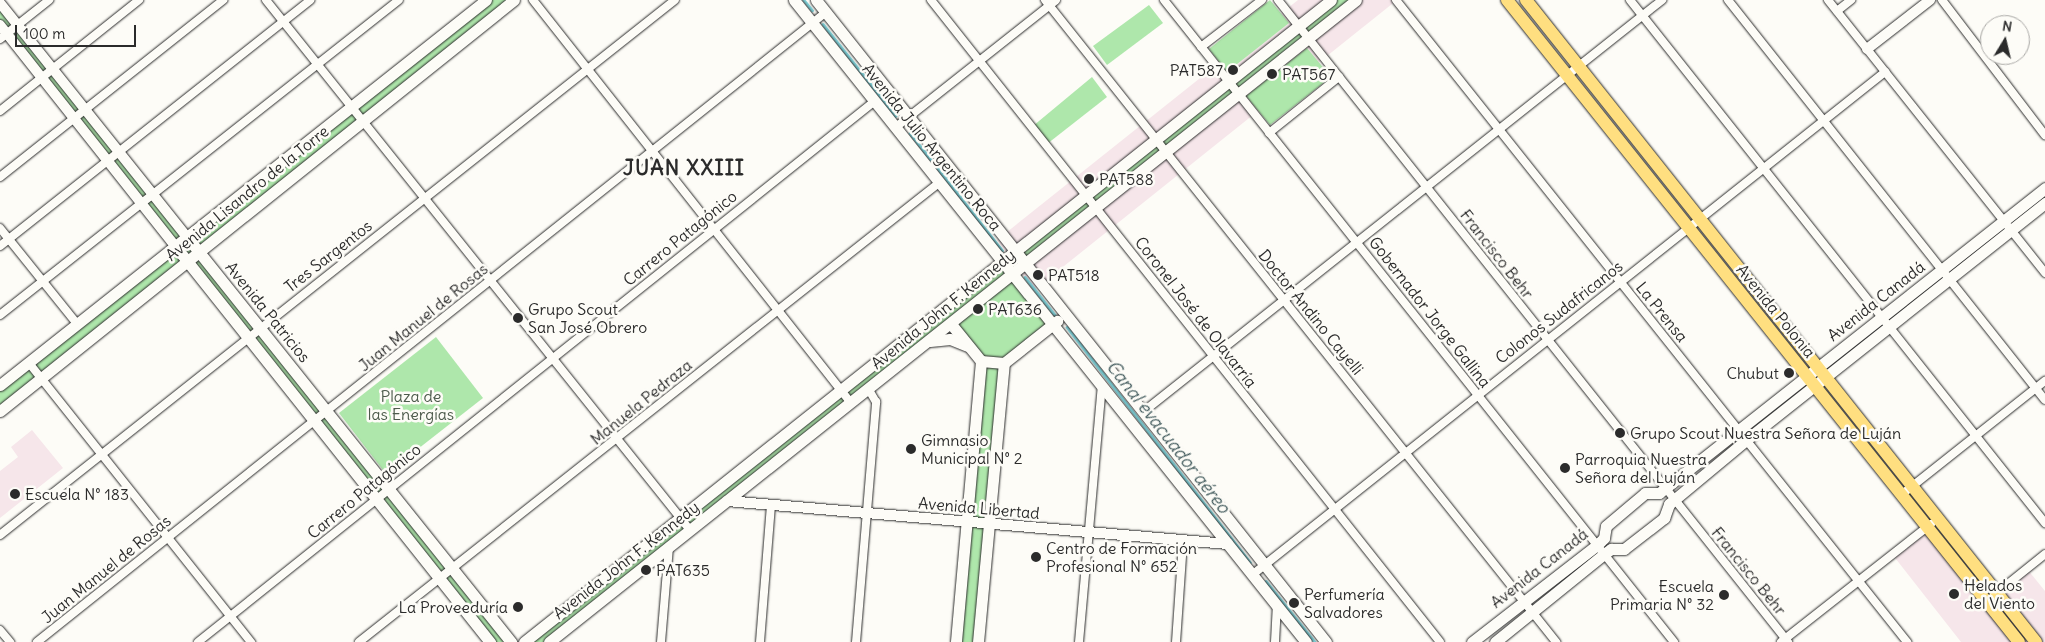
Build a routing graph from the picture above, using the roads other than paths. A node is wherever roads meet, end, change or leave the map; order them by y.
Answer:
1 (49, 0) edge
2 (139, 0) edge
3 (223, 0) edge
4 (266, 0) edge
5 (310, 0) edge
6 (399, 0) edge
7 (486, 0) edge
8 (514, 0) edge
9 (533, 0) edge
10 (675, 0) edge
11 (794, 0) edge
12 (816, 0) edge
13 (931, 0) edge
14 (1056, 0) edge
15 (1164, 0) edge
16 (1262, 0) edge
17 (1278, 0) edge
18 (1331, 0) edge
19 (1356, 0) edge
20 (1396, 0) edge
21 (1507, 0) edge
22 (1526, 0) edge
23 (1630, 0) edge
24 (1662, 0) edge
25 (1728, 0) edge
26 (1828, 0) edge
27 (1851, 0) edge
28 (1930, 0) edge
29 (1942, 0) edge
30 (0, 3) edge
31 (1047, 3) edge
32 (1837, 11) junction
33 (825, 13) junction
34 (1642, 16) junction
35 (283, 21) junction
36 (812, 23) junction
37 (17, 25) junction
38 (1299, 27) junction
39 (2, 32) edge
40 (1308, 38) junction
41 (1201, 47) junction
42 (1867, 49) junction
43 (979, 62) junction
44 (318, 64) junction
45 (1579, 66) junction
46 (587, 68) junction
47 (52, 69) junction
48 (1885, 72) junction
49 (1567, 76) junction
50 (1339, 77) junction
51 (42, 78) junction
52 (1230, 83) junction
53 (1238, 94) junction
54 (875, 101) junction
55 (352, 107) junction
56 (0, 110) edge
57 (85, 110) junction
58 (74, 118) junction
59 (909, 118) junction
60 (1824, 120) junction
61 (363, 121) junction
62 (896, 128) junction
63 (1499, 130) junction
64 (1269, 133) junction
65 (2045, 135) edge
66 (1156, 140) junction
67 (652, 151) junction
68 (119, 152) junction
69 (1166, 152) junction
70 (108, 161) junction
71 (1764, 168) junction
72 (0, 177) edge
73 (940, 182) junction
74 (1426, 187) junction
75 (2045, 188) edge
76 (153, 194) junction
77 (1085, 195) junction
78 (424, 198) junction
79 (2045, 203) edge
80 (142, 204) junction
81 (1095, 207) junction
82 (1700, 219) junction
83 (2007, 225) junction
84 (0, 228) edge
85 (1689, 228) junction
86 (714, 229) junction
87 (188, 237) junction
88 (9, 239) junction
89 (1356, 242) junction
90 (0, 246) edge
91 (176, 247) junction
92 (1014, 250) junction
93 (199, 252) junction
94 (1002, 260) junction
95 (187, 261) junction
96 (1024, 263) junction
97 (1012, 273) junction
98 (2045, 273) edge
99 (1945, 274) junction
100 (490, 280) junction
101 (43, 281) junction
102 (1620, 282) junction
103 (1284, 300) junction
104 (952, 302) junction
105 (778, 310) junction
106 (1065, 315) junction
107 (0, 316) edge
108 (1882, 317) junction
109 (951, 324) junction
110 (1053, 324) junction
111 (78, 325) junction
112 (1890, 327) junction
113 (260, 328) junction
114 (248, 337) junction
115 (1548, 340) junction
116 (930, 341) junction
117 (971, 349) junction
118 (1213, 356) junction
119 (552, 358) junction
120 (981, 361) junction
121 (29, 363) junction
122 (1004, 363) junction
123 (1822, 372) junction
124 (41, 378) junction
125 (1810, 381) junction
126 (2045, 382) edge
127 (1102, 384) junction
128 (0, 385) edge
129 (2036, 388) junction
130 (841, 390) junction
131 (869, 390) junction
132 (1478, 395) junction
133 (2045, 400) edge
134 (851, 403) junction
135 (0, 411) edge
136 (326, 411) junction
137 (1143, 412) junction
138 (314, 421) junction
139 (1738, 430) junction
140 (1976, 436) junction
141 (617, 439) junction
142 (1746, 440) junction
143 (1406, 453) junction
144 (102, 454) junction
145 (1912, 486) junction
146 (1666, 488) junction
147 (389, 489) junction
148 (1902, 495) junction
149 (376, 499) junction
150 (1675, 499) junction
151 (727, 501) junction
152 (771, 505) junction
153 (1335, 509) junction
154 (867, 513) junction
155 (680, 518) junction
156 (1938, 519) junction
157 (966, 522) junction
158 (2045, 522) edge
159 (989, 524) junction
160 (1927, 527) junction
161 (690, 530) junction
162 (1089, 532) junction
163 (0, 535) edge
164 (168, 537) junction
165 (1183, 540) junction
166 (1228, 544) junction
167 (1597, 545) junction
168 (669, 546) junction
169 (1604, 554) junction
170 (2045, 554) edge
171 (1264, 565) junction
172 (453, 569) junction
173 (1252, 575) junction
174 (440, 579) junction
175 (1858, 581) junction
176 (1997, 593) junction
177 (1523, 601) junction
178 (1986, 601) junction
179 (1277, 606) junction
180 (1532, 612) junction
181 (230, 617) junction
182 (0, 630) edge
183 (1785, 641) edge
184 (10, 642) edge
185 (37, 642) edge
186 (198, 642) edge
187 (251, 642) edge
188 (359, 642) edge
189 (490, 642) edge
190 (511, 642) edge
191 (524, 642) edge
192 (549, 642) edge
193 (661, 642) edge
194 (760, 642) edge
195 (856, 642) edge
196 (956, 642) edge
197 (978, 642) edge
198 (1079, 642) edge
199 (1176, 642) edge
200 (1274, 642) edge
201 (1306, 642) edge
202 (1326, 642) edge
203 (1440, 642) edge
204 (1472, 642) edge
205 (1495, 642) edge
206 (1556, 642) edge
207 (1674, 642) edge
208 (1907, 642) edge
209 (2019, 642) edge
210 (2036, 642) edge

1 - 37 street
2 - 47 street
3 - 57 street
4 - 35 street
5 - 35 street
6 - 44 street
7 - 55 main road, Avenida Lisandro de la Torre
8 - 61 main road, Avenida Lisandro de la Torre
9 - 46 street
10 - 46 street, Tres Sargentos
11 - 36 main road, Avenida Julio Argentino Roca
12 - 33 main road, Avenida Julio Argentino Roca
13 - 43 street, Coronel José de Olavarría
14 - 31 street
15 - 41 street, Gobernador Jorge Gallina
16 - 41 street
17 - 38 street, Francisco Behr
18 - 38 main road, Avenida John F. Kennedy
19 - 40 main road, Avenida John F. Kennedy
20 - 63 street, La Prensa
21 - 49 main road, Avenida Polonia
22 - 45 main road, Avenida Polonia
23 - 34 street
24 - 34 street
25 - 60 street
26 - 32 street
27 - 32 street
28 - 42 street
29 - 65 street
30 - 37 street, Avenida Patricios
31 - 43 street
31 - 66 street, Doctor Andino Cayelli
32 - 42 street
33 - 36 street, Juan Manuel de Rosas
33 - 59 main road, Avenida Julio Argentino Roca
34 - 45 street
34 - 71 street
35 - 44 street
35 - 68 street
36 - 54 main road, Avenida Julio Argentino Roca
36 - 67 street, Juan Manuel de Rosas
37 - 39 street
37 - 47 street, Avenida Patricios
38 - 40 street, Francisco Behr
38 - 52 main road, Avenida John F. Kennedy
39 - 51 street, Avenida Patricios
40 - 50 street, Francisco Behr
40 - 53 main road, Avenida John F. Kennedy
41 - 52 street, Gobernador Jorge Gallina
42 - 48 street
43 - 59 street
43 - 77 street, Coronel José de Olavarría
44 - 55 street
44 - 76 street
45 - 49 street
45 - 82 main road, Avenida Polonia
46 - 67 street
46 - 78 street, Tres Sargentos
47 - 51 street
47 - 57 street, Avenida Patricios
48 - 60 street, Colonos Sudafricanos
48 - 83 street
49 - 63 street
49 - 85 main road, Avenida Polonia
50 - 64 street
50 - 74 street, Francisco Behr
51 - 56 street
51 - 58 street, Avenida Patricios
52 - 53 street, Gobernador Jorge Gallina
52 - 66 main road, Avenida John F. Kennedy
53 - 64 street, Gobernador Jorge Gallina
53 - 69 main road, Avenida John F. Kennedy
54 - 62 main road, Avenida Julio Argentino Roca
54 - 86 street, Carrero Patagónico
55 - 61 street
55 - 87 main road, Avenida Lisandro de la Torre
57 - 58 street
57 - 68 street, Avenida Patricios
58 - 70 street, Avenida Patricios
58 - 72 street
59 - 62 street
59 - 92 main road, Avenida Julio Argentino Roca
60 - 71 street, Colonos Sudafricanos
60 - 99 street
61 - 78 street
61 - 93 main road, Avenida Lisandro de la Torre
62 - 73 main road, Avenida Julio Argentino Roca
63 - 74 street
63 - 102 street, La Prensa
64 - 89 street, Gobernador Jorge Gallina
66 - 69 street, Doctor Andino Cayelli
66 - 77 main road, Avenida John F. Kennedy
67 - 86 street
67 - 100 street, Juan Manuel de Rosas
68 - 70 street
68 - 76 street, Avenida Patricios
69 - 81 main road, Avenida John F. Kennedy
69 - 103 street, Doctor Andino Cayelli
70 - 80 street, Avenida Patricios
70 - 88 street
71 - 82 street, Colonos Sudafricanos
71 - 108 street
73 - 94 main road, Avenida Julio Argentino Roca
73 - 105 street, Manuela Pedraza
74 - 89 street
74 - 115 street, Francisco Behr
75 - 83 main road, Avenida Canadá
76 - 80 street
76 - 87 street, Avenida Patricios
77 - 81 street, Coronel José de Olavarría
77 - 92 main road, Avenida John F. Kennedy
78 - 100 street
78 - 113 street, Tres Sargentos
79 - 83 main road, Avenida Canadá
80 - 91 street, Avenida Patricios
80 - 101 street
81 - 96 main road, Avenida John F. Kennedy
81 - 118 street, Coronel José de Olavarría
82 - 85 street, Colonos Sudafricanos
82 - 123 main road, Avenida Polonia
83 - 98 street
83 - 99 main road, Avenida Canadá
84 - 88 street
85 - 102 street, Colonos Sudafricanos
85 - 125 main road, Avenida Polonia
86 - 105 street
86 - 119 street, Carrero Patagónico
87 - 91 main road, Avenida Lisandro de la Torre
87 - 93 main road, Avenida Patricios
88 - 90 street
88 - 101 street
89 - 103 street
89 - 132 street, Gobernador Jorge Gallina
91 - 95 main road, Avenida Patricios
91 - 111 main road, Avenida Lisandro de la Torre
92 - 94 main road, Avenida John F. Kennedy
92 - 96 main road, Avenida Julio Argentino Roca
93 - 95 main road, Avenida Lisandro de la Torre
93 - 113 main road, Avenida Patricios
94 - 97 main road, Avenida Julio Argentino Roca
94 - 104 main road, Avenida John F. Kennedy
95 - 114 main road, Avenida Patricios
95 - 124 main road, Avenida Lisandro de la Torre
96 - 97 main road, Avenida John F. Kennedy
96 - 106 main road, Avenida Julio Argentino Roca
97 - 109 main road, Avenida John F. Kennedy
97 - 110 main road, Avenida Julio Argentino Roca
99 - 108 main road, Avenida Canadá
99 - 112 main road, Avenida Canadá
99 - 129 street
100 - 119 street
100 - 136 street, Juan Manuel de Rosas
101 - 107 street
101 - 111 street
102 - 115 street, Colonos Sudafricanos
102 - 139 street, La Prensa
103 - 118 street
103 - 143 street, Doctor Andino Cayelli
104 - 109 main road
104 - 130 main road, Avenida John F. Kennedy
105 - 130 street
105 - 141 street, Manuela Pedraza
106 - 110 main road
106 - 137 main road, Avenida Julio Argentino Roca
108 - 112 street
108 - 123 main road, Avenida Canadá
109 - 116 main road, Avenida John F. Kennedy
109 - 117 main road
110 - 122 main road
110 - 127 main road, Avenida Julio Argentino Roca
111 - 121 main road, Avenida Lisandro de la Torre
112 - 123 main road, Avenida Canadá
112 - 140 street
113 - 114 street, Tres Sargentos
113 - 136 main road, Avenida Patricios
114 - 138 main road, Avenida Patricios
114 - 144 street, Tres Sargentos
115 - 132 street, Colonos Sudafricanos
115 - 146 street, Francisco Behr
116 - 117 main road
116 - 131 main road, Avenida John F. Kennedy
117 - 120 main road
118 - 137 street
118 - 153 street, Coronel José de Olavarría
119 - 141 street
119 - 147 street, Carrero Patagónico
120 - 122 main road
120 - 157 main road
121 - 124 street
121 - 128 main road, Avenida Lisandro de la Torre
122 - 159 main road
123 - 125 main road, Avenida Canadá
123 - 145 main road, Avenida Polonia
124 - 135 main road, Avenida Lisandro de la Torre
124 - 144 street
125 - 139 main road, Avenida Canadá
125 - 142 main road, Avenida Canadá
125 - 148 main road, Avenida Polonia
126 - 129 street
127 - 162 street
127 - 166 main road, Avenida Julio Argentino Roca
129 - 133 street
129 - 140 street
130 - 134 street
130 - 155 main road, Avenida John F. Kennedy
131 - 134 main road, Avenida John F. Kennedy
131 - 154 street
132 - 143 street, Colonos Sudafricanos
132 - 167 street, Gobernador Jorge Gallina
134 - 151 main road, Avenida John F. Kennedy
136 - 138 street, Juan Manuel de Rosas
136 - 147 main road, Avenida Patricios
137 - 171 main road, Avenida Julio Argentino Roca
138 - 149 main road, Avenida Patricios
138 - 164 street, Juan Manuel de Rosas
139 - 142 street, La Prensa
139 - 146 main road, Avenida Canadá
140 - 145 street
140 - 158 street
141 - 155 street
141 - 172 street, Manuela Pedraza
142 - 150 main road, Avenida Canadá
142 - 175 street, La Prensa
143 - 153 street, Colonos Sudafricanos
143 - 177 street, Doctor Andino Cayelli
144 - 163 street, Tres Sargentos
144 - 164 street
145 - 148 street
145 - 156 main road, Avenida Polonia
146 - 150 street, Francisco Behr
146 - 167 main road, Avenida Canadá
147 - 149 street, Carrero Patagónico
147 - 172 main road, Avenida Patricios
148 - 160 main road, Avenida Polonia
149 - 174 main road, Avenida Patricios
149 - 181 street, Carrero Patagónico
150 - 169 main road, Avenida Canadá
150 - 183 street, Francisco Behr
151 - 152 street, Avenida Libertad
151 - 161 main road, Avenida John F. Kennedy
152 - 154 street, Avenida Libertad
152 - 194 street
153 - 171 street, Colonos Sudafricanos
153 - 203 street, Coronel José de Olavarría
154 - 157 street, Avenida Libertad
154 - 195 street
155 - 161 street
155 - 191 main road, Avenida John F. Kennedy
156 - 160 street
156 - 176 main road, Avenida Polonia
157 - 159 street, Avenida Libertad
157 - 196 main road
159 - 162 street, Avenida Libertad
159 - 197 main road
160 - 175 street
160 - 178 main road, Avenida Polonia
161 - 168 main road, Avenida John F. Kennedy
162 - 165 street, Avenida Libertad
162 - 198 street
164 - 181 street
164 - 185 street, Juan Manuel de Rosas
165 - 166 street, Avenida Libertad
165 - 199 street
166 - 173 main road, Avenida Julio Argentino Roca
167 - 169 street, Gobernador Jorge Gallina
167 - 177 main road, Avenida Canadá
168 - 192 main road, Avenida John F. Kennedy
168 - 193 street
169 - 180 main road, Avenida Canadá
169 - 207 street, Gobernador Jorge Gallina
170 - 176 street
171 - 173 street, Colonos Sudafricanos
171 - 202 main road, Avenida Julio Argentino Roca
172 - 174 street, Manuela Pedraza
172 - 190 main road, Avenida Patricios
173 - 179 main road, Avenida Julio Argentino Roca
174 - 188 street, Manuela Pedraza
174 - 189 main road, Avenida Patricios
175 - 183 street
175 - 208 street, La Prensa
176 - 178 street
176 - 210 main road, Avenida Polonia
177 - 180 street, Doctor Andino Cayelli
177 - 204 main road, Avenida Canadá
178 - 209 main road, Avenida Polonia
179 - 200 street
179 - 201 main road, Avenida Julio Argentino Roca
180 - 205 main road, Avenida Canadá
180 - 206 street, Doctor Andino Cayelli
181 - 186 street, Carrero Patagónico
181 - 187 street
182 - 184 street

